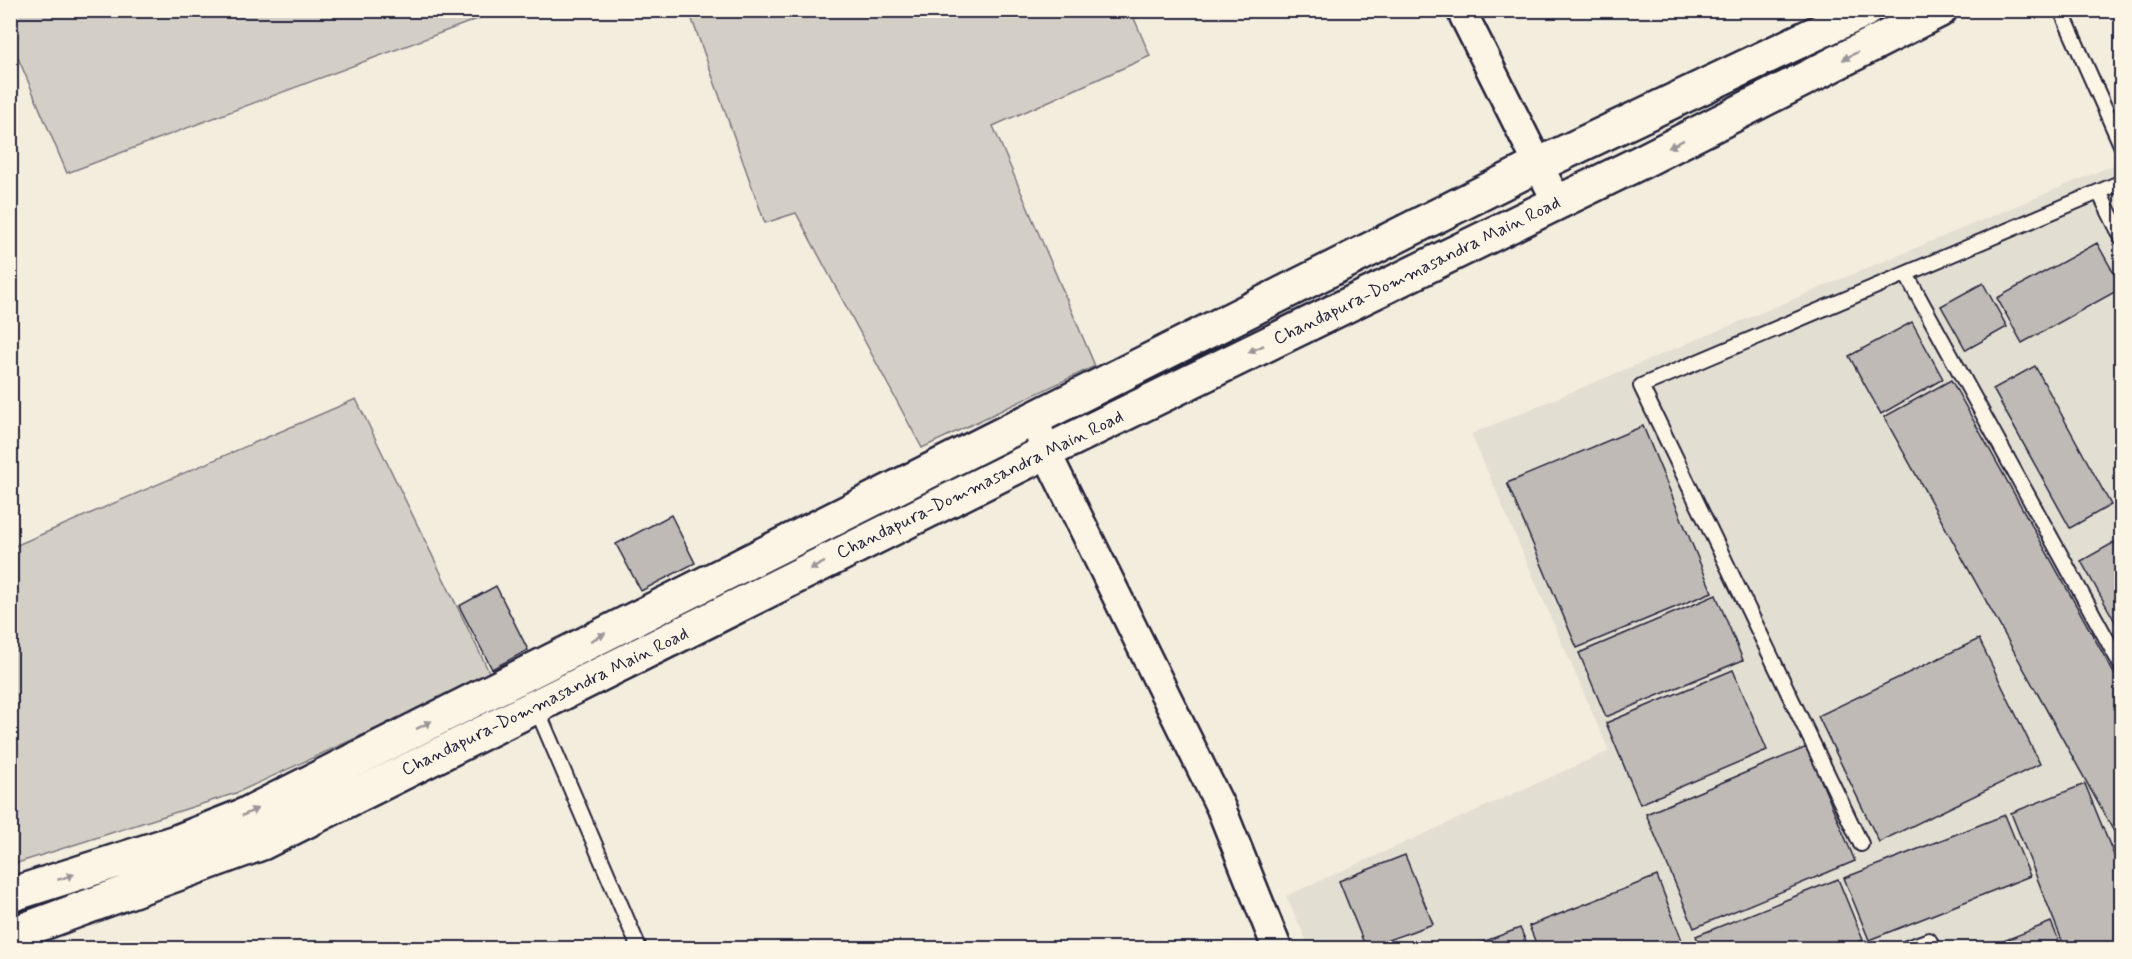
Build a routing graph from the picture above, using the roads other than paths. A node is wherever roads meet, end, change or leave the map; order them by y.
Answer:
1 (1461, 10) edge
2 (1940, 10) edge
3 (2061, 10) edge
4 (1864, 11) edge
5 (1881, 40) junction
6 (2121, 147) edge
7 (1538, 165) junction
8 (2121, 182) edge
9 (2098, 192) junction
10 (1557, 202) junction
11 (2121, 238) edge
12 (1906, 274) junction
13 (1034, 418) junction
14 (1046, 452) junction
15 (2121, 667) edge
16 (536, 707) junction
17 (1861, 844) dead end
18 (10, 895) edge
19 (10, 935) edge
20 (639, 948) edge
21 (1277, 948) edge
22 (1907, 948) edge
23 (1933, 948) edge

1 - 7 street
2 - 5 main road, Chandapura-Dommasandra Main Road
3 - 6 lane
4 - 5 street
4 - 7 main road, Chandapura-Dommasandra Main Road
5 -> 10 main road, Chandapura-Dommasandra Main Road
7 - 10 street
7 - 13 main road, Chandapura-Dommasandra Main Road
8 - 9 lane
9 - 11 lane
9 - 12 lane
10 -> 14 main road, Chandapura-Dommasandra Main Road
12 - 15 lane
12 - 17 lane
13 - 14 street
18 -> 13 main road, Chandapura-Dommasandra Main Road
14 -> 16 main road, Chandapura-Dommasandra Main Road
14 - 21 street
16 - 19 main road, Chandapura-Dommasandra Main Road
16 - 20 lane
22 - 23 lane

